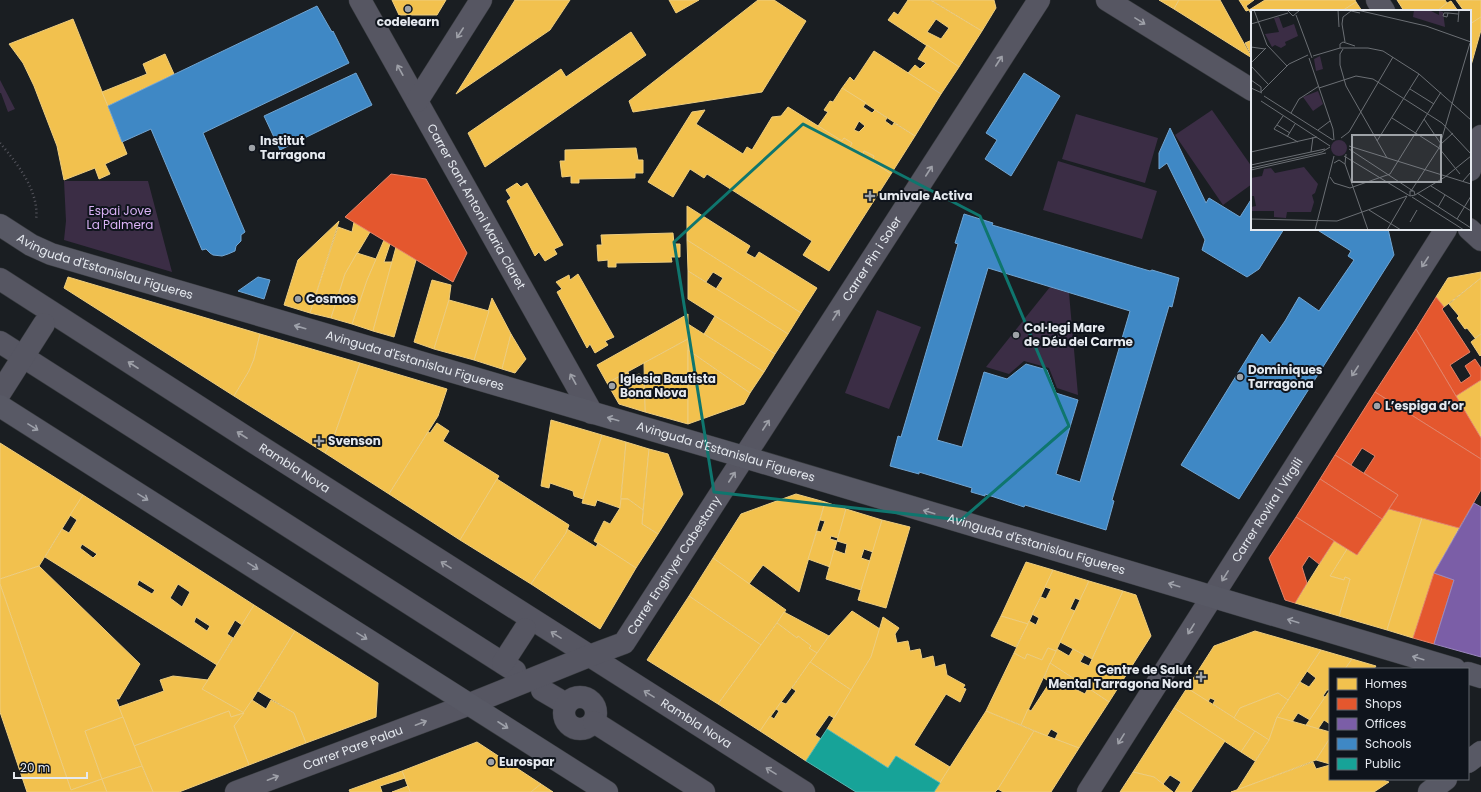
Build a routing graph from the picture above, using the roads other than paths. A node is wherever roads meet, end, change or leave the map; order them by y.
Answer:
1 (360, 0) edge
2 (482, 0) edge
3 (1039, 0) edge
4 (1107, 0) edge
5 (1377, 0) edge
6 (1383, 10) edge
7 (1251, 89) edge
8 (417, 101) junction
9 (0, 225) edge
10 (1445, 230) edge
11 (1470, 230) edge
12 (1481, 240) edge
13 (0, 279) edge
14 (44, 324) dead end
15 (0, 342) edge
16 (23, 357) junction
17 (0, 392) edge
18 (0, 406) edge
19 (592, 413) junction
20 (744, 457) junction
21 (1212, 596) junction
22 (525, 629) dead end
23 (589, 656) junction
24 (1452, 668) edge
25 (1469, 673) edge
26 (1481, 677) edge
27 (542, 690) dead end
28 (470, 704) junction
29 (1481, 752) edge
30 (1469, 761) edge
31 (1445, 780) edge
32 (236, 792) edge
33 (607, 792) edge
34 (704, 792) edge
35 (804, 792) edge
36 (1088, 792) edge
37 (1429, 792) edge

8 -> 1 street, Carrer Sant Antoni Maria Claret
2 -> 8 street
20 -> 3 street, Carrer Pin i Soler
4 -> 7 street
5 - 6 street
19 -> 8 street, Carrer Sant Antoni Maria Claret
19 -> 9 main road, Avinguda d'Estanislau Figueres
10 -> 21 street, Carrer Rovira i Virgili
11 - 12 street
23 -> 13 street, Rambla Nova
14 - 16 street
15 - 16 street
16 - 17 street
16 - 22 street
18 -> 28 main road
20 -> 19 main road, Avinguda d'Estanislau Figueres
21 -> 20 main road, Avinguda d'Estanislau Figueres
23 -> 20 street, Carrer Enginyer Cabestany
24 -> 21 main road, Avinguda d'Estanislau Figueres
21 -> 36 street, Carrer Rovira i Virgili
23 - 28 street
35 -> 23 street, Rambla Nova
25 - 26 main road
27 - 34 street
32 -> 28 street, Carrer Pare Palau
28 -> 33 main road
29 - 30 main road
31 - 37 main road

